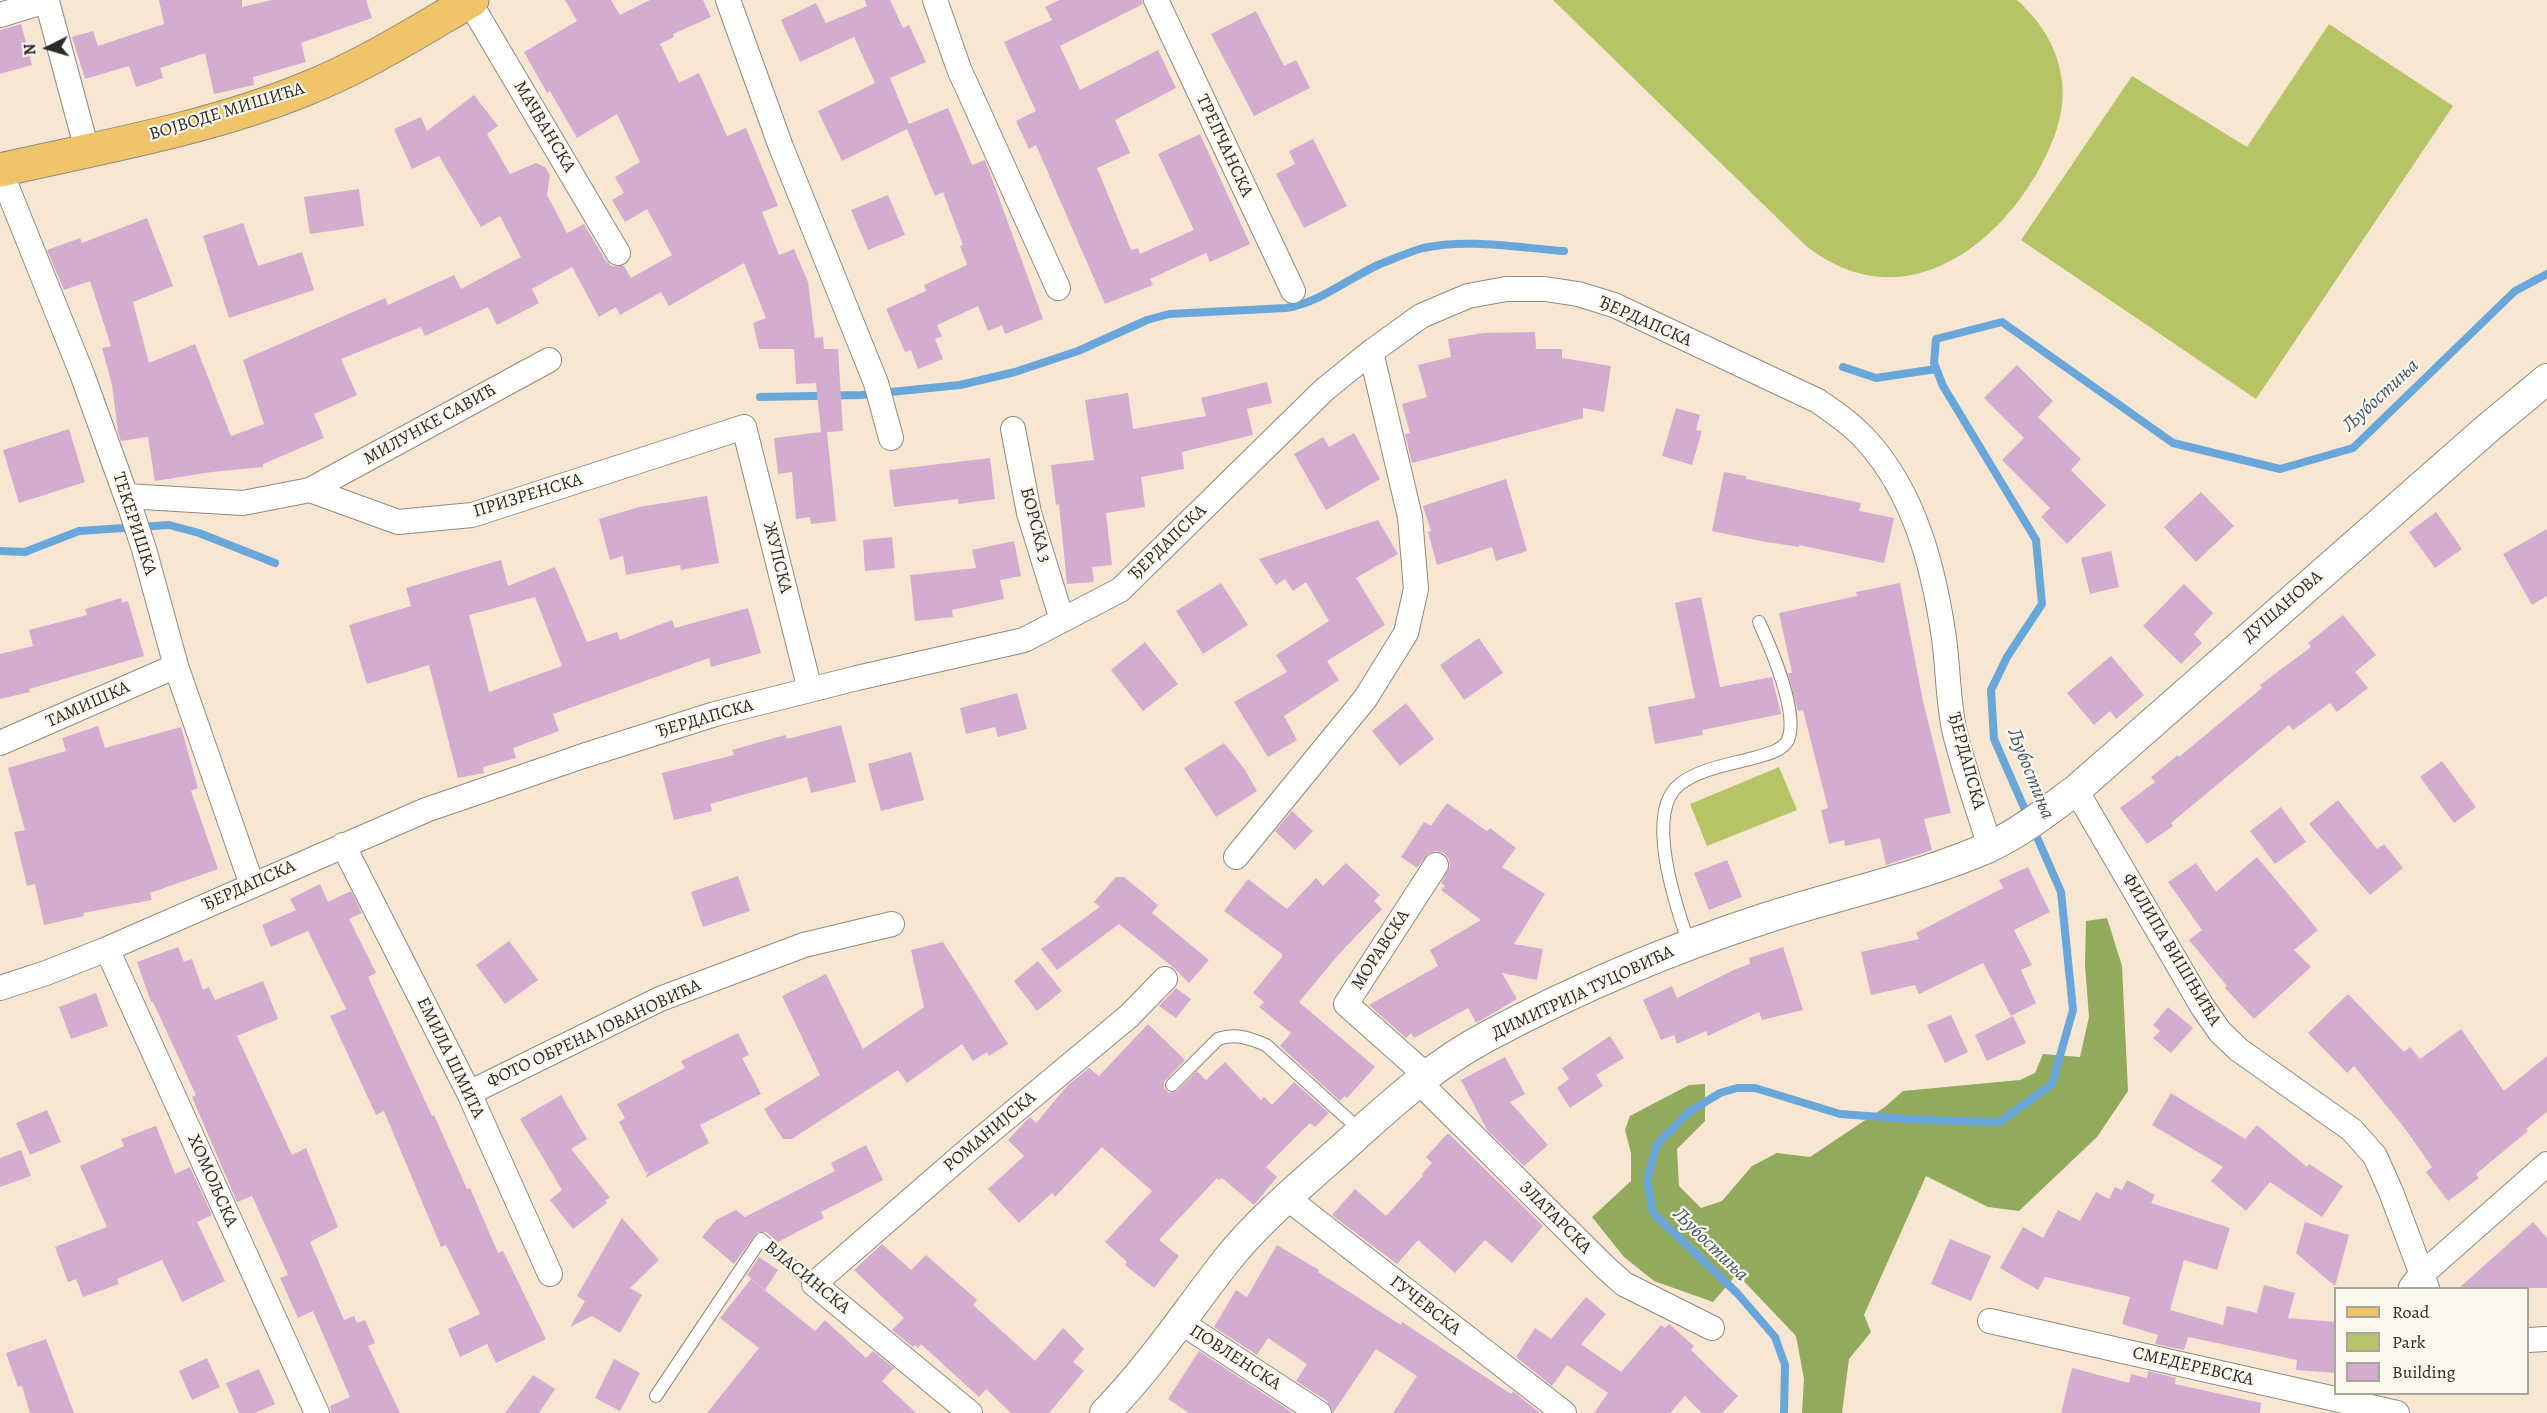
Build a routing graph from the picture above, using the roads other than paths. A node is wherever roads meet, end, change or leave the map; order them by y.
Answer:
1 (728, 0) edge
2 (935, 0) edge
3 (1156, 0) edge
4 (470, 1) edge
5 (0, 15) edge
6 (87, 150) junction
7 (0, 170) edge
8 (618, 253) dead end
9 (1058, 288) dead end
10 (1293, 291) dead end
11 (1371, 352) junction
12 (549, 360) dead end
13 (2547, 379) edge
14 (744, 427) joint
15 (1013, 429) dead end
16 (891, 438) dead end
17 (310, 490) junction
18 (128, 502) junction
19 (1062, 620) junction
20 (1760, 622) dead end
21 (176, 666) junction
22 (810, 690) junction
23 (0, 743) edge
24 (2076, 790) junction
25 (2016, 830) joint
26 (343, 845) junction
27 (1990, 847) junction
28 (1236, 857) dead end
29 (1436, 865) dead end
30 (252, 885) junction
31 (892, 924) dead end
32 (1690, 945) junction
33 (107, 949) junction
34 (1165, 979) dead end
35 (0, 988) edge
36 (1423, 1078) junction
37 (1172, 1085) dead end
38 (469, 1093) junction
39 (1361, 1132) junction
40 (2547, 1164) edge
41 (1287, 1198) junction
42 (550, 1274) dead end
43 (814, 1284) junction
44 (2419, 1284) edge
45 (1990, 1321) dead end
46 (1182, 1323) junction
47 (1712, 1328) dead end
48 (2547, 1339) edge
49 (2529, 1340) edge
50 (2397, 1395) edge
51 (656, 1396) dead end
52 (317, 1413) edge
53 (970, 1413) edge
54 (1105, 1413) edge
55 (1319, 1413) edge
56 (1564, 1413) edge
57 (2398, 1413) edge

1 - 16 street
2 - 9 street
3 - 10 street, ТРЕПЧАНСКА
4 - 6 main road, ВОЈВОДЕ МИШИЋА
4 - 8 street, МАЧВАНСКА
5 - 6 street
6 - 7 main road, ВОЈВОДЕ МИШИЋА
7 - 18 street, ТЕКЕРИШКА
11 - 19 street, ЂЕРДАПСКА
11 - 27 street, ЂЕРДАПСКА
11 - 28 street
12 - 17 street, МИЛУНКЕ САВИЋ
13 - 24 street, ДУШАНОВА
14 - 17 street, ПРИЗРЕНСКА
14 - 22 street, ЖУПСКА
15 - 19 street, БОРСКА 3
17 - 18 street
18 - 21 street, ТЕКЕРИШКА
19 - 22 street, ЂЕРДАПСКА
20 - 32 lane
21 - 23 street, ТАМИШКА
21 - 30 street, ТЕКЕРИШКА
22 - 26 street, ЂЕРДАПСКА
24 - 25 street, ДУШАНОВА
24 - 44 street, ФИЛИПА ВИШЊИЋА
25 - 27 street, ДИМИТРИЈА ТУЦОВИЋА
26 - 30 street, ЂЕРДАПСКА
26 - 38 street, ЕМИЛА ШМИТА
27 - 32 street, ДИМИТРИЈА ТУЦОВИЋА
29 - 36 street, МОРАВСКА
30 - 33 street, ЂЕРДАПСКА
31 - 38 street, ФОТО ОБРЕНА ЈОВАНОВИЋА
32 - 36 street, ДИМИТРИЈА ТУЦОВИЋА
33 - 35 street, ЂЕРДАПСКА
33 - 52 street, ХОМОЉСКА
34 - 43 street, РОМАНИЈСКА
36 - 39 street, ДИМИТРИЈА ТУЦОВИЋА
36 - 47 street, ЗЛАТАРСКА
37 - 39 lane
38 - 42 street, ЕМИЛА ШМИТА
39 - 41 street, ДИМИТРИЈА ТУЦОВИЋА
40 - 44 street
41 - 46 street, ДИМИТРИЈА ТУЦОВИЋА
41 - 56 street, ГУЧЕВСКА
43 - 51 lane, ВЛАСИНСКА
43 - 53 street, ВЛАСИНСКА
45 - 57 street, СМЕДЕРЕВСКА
46 - 54 street, ДИМИТРИЈА ТУЦОВИЋА
46 - 55 street, ПОВЛЕНСКА
48 - 49 street
50 - 57 street

